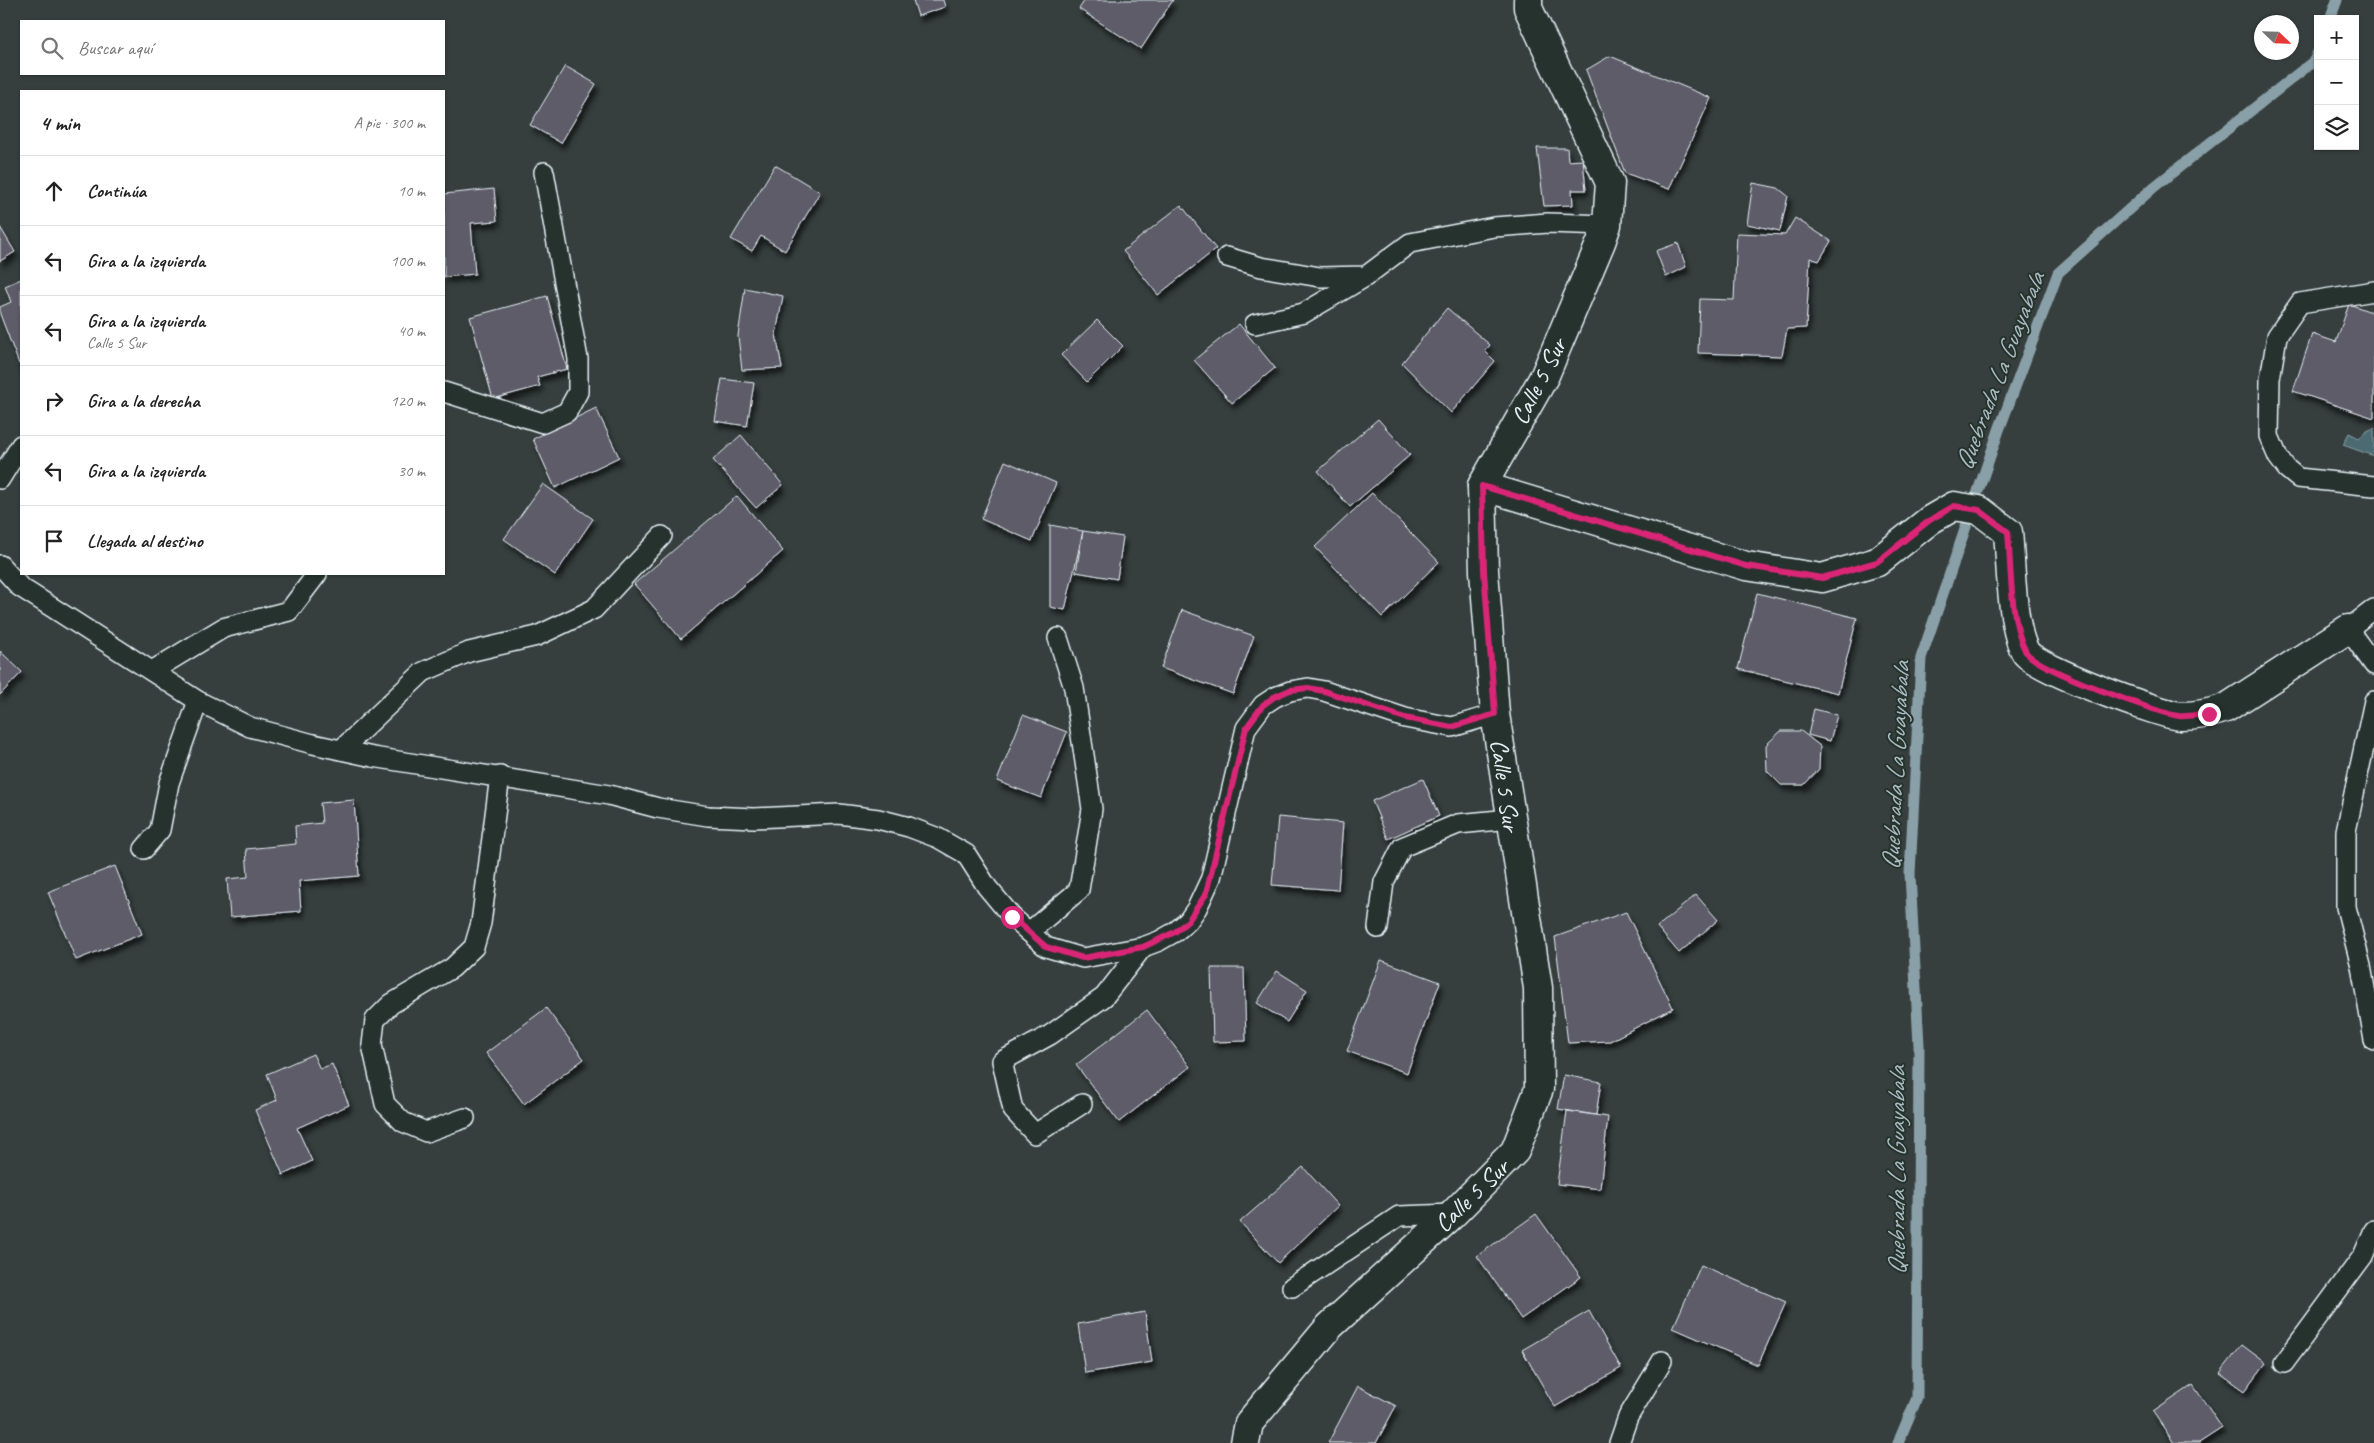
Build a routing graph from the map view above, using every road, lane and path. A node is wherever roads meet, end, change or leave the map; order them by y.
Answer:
1 (1528, 0) edge
2 (544, 172) dead end
3 (1607, 225) junction
4 (1227, 257) dead end
5 (1366, 276) junction
6 (2374, 291) edge
7 (1255, 324) dead end
8 (445, 392) edge
9 (20, 447) edge
10 (0, 479) edge
11 (1482, 486) junction
12 (2374, 486) edge
13 (662, 536) dead end
14 (0, 565) edge
15 (316, 575) edge
16 (24, 580) edge
17 (2374, 609) edge
18 (2348, 629) junction
19 (1058, 638) dead end
20 (2374, 665) edge
21 (152, 671) junction
22 (198, 701) junction
23 (2374, 701) edge
24 (1495, 714) junction
25 (341, 750) junction
26 (500, 776) junction
27 (1510, 819) junction
28 (144, 849) dead end
29 (1378, 928) dead end
30 (1029, 932) junction
31 (1143, 947) junction
32 (2374, 1040) edge
33 (1082, 1104) dead end
34 (465, 1118) dead end
35 (1453, 1214) junction
36 (2374, 1230) edge
37 (1292, 1287) dead end
38 (1662, 1361) dead end
39 (2284, 1363) dead end
40 (1245, 1443) edge
41 (1619, 1443) edge

1 - 3 street, Calle 5 Sur
2 - 8 lane
3 - 5 lane
3 - 11 street, Calle 5 Sur
4 - 5 lane
5 - 7 lane
6 - 12 lane
9 - 10 lane
11 - 18 street
11 - 24 street, Calle 5 Sur
13 - 25 lane
14 - 16 lane
15 - 21 lane
16 - 21 lane
17 - 18 lane
18 - 20 lane
19 - 30 lane
21 - 22 lane
22 - 25 lane
22 - 28 lane
23 - 32 lane
24 - 27 street, Calle 5 Sur
24 - 31 lane
25 - 26 lane
26 - 30 lane
26 - 34 lane
27 - 29 lane
27 - 35 street, Calle 5 Sur
30 - 31 lane
31 - 33 lane
35 - 37 lane
35 - 40 street, Calle 5 Sur
36 - 39 lane
38 - 41 lane

